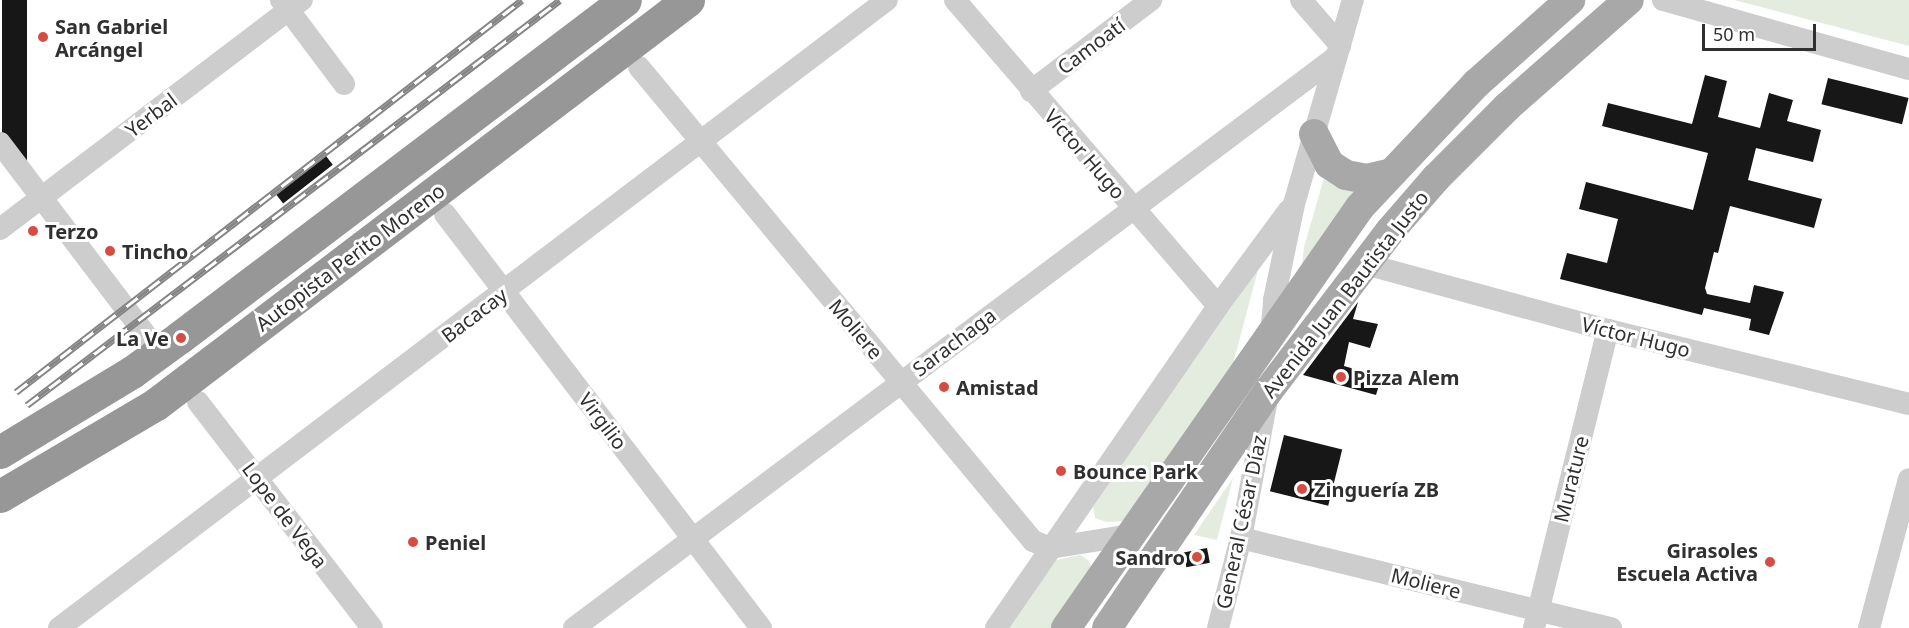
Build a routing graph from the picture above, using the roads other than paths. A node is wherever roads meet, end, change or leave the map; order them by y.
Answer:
1 (625, 0) edge
2 (688, 0) edge
3 (887, 0) edge
4 (955, 0) edge
5 (1151, 0) edge
6 (1301, 0) edge
7 (1353, 0) edge
8 (1570, 0) edge
9 (1629, 0) edge
10 (1664, 0) edge
11 (290, 3) edge
12 (1338, 51) junction
13 (639, 67) dead end
14 (1909, 69) edge
15 (344, 84) dead end
16 (1031, 91) junction
17 (1314, 134) junction
18 (0, 142) edge
19 (702, 143) junction
20 (1387, 174) junction
21 (41, 198) junction
22 (1294, 204) junction
23 (1133, 209) junction
24 (445, 214) dead end
25 (0, 229) edge
26 (1365, 264) junction
27 (504, 292) junction
28 (1218, 306) junction
29 (1271, 330) junction
30 (1608, 330) junction
31 (146, 335) dead end
32 (900, 382) junction
33 (1269, 390) junction
34 (198, 402) dead end
35 (1909, 404) edge
36 (0, 452) edge
37 (257, 478) junction
38 (1909, 479) edge
39 (0, 496) edge
40 (1130, 535) junction
41 (1241, 538) junction
42 (693, 539) junction
43 (1050, 548) junction
44 (1536, 619) edge
45 (59, 628) edge
46 (372, 628) edge
47 (574, 628) edge
48 (761, 628) edge
49 (996, 628) edge
50 (1066, 628) edge
51 (1107, 628) edge
52 (1218, 628) edge
53 (1611, 628) edge
54 (1869, 628) edge

1 - 36 highway, Autopista Perito Moreno, bridge
2 - 39 highway, Autopista Perito Moreno, bridge
3 - 19 street, Bacacay
4 - 16 street, Víctor Hugo
5 - 16 street, Camoatí
6 - 12 street
7 - 12 street, General César Díaz
8 - 20 main road, Avenida Juan Bautista Justo
9 - 26 main road, Avenida Juan Bautista Justo
10 - 14 street
11 - 15 street
11 - 21 street, Yerbal
12 - 17 street, General César Díaz
12 - 23 street, Sarachaga
13 - 19 street, Moliere
16 - 23 street, Víctor Hugo
17 - 20 main road
17 - 22 street, General César Díaz
18 - 21 street
19 - 27 street, Bacacay
19 - 32 street, Moliere
20 - 29 main road, Avenida Juan Bautista Justo
21 - 25 street, Yerbal
21 - 31 street
22 - 28 street
22 - 29 street, General César Díaz
23 - 28 street, Víctor Hugo
23 - 32 street, Sarachaga
24 - 27 street, Virgilio
26 - 30 street, Víctor Hugo
26 - 33 main road, Avenida Juan Bautista Justo
27 - 37 street, Bacacay
27 - 42 street, Virgilio
28 - 43 street
29 - 33 street, General César Díaz
29 - 40 main road, Avenida Juan Bautista Justo
30 - 35 street, Víctor Hugo
30 - 44 street, Murature
32 - 42 street, Sarachaga
32 - 43 street, Moliere
33 - 41 street, General César Díaz
33 - 51 main road, Avenida Juan Bautista Justo
34 - 37 street, Lope de Vega
37 - 45 street, Bacacay
37 - 46 street, Lope de Vega
38 - 54 street
40 - 43 street
40 - 50 main road, Avenida Juan Bautista Justo
41 - 44 street, Moliere
41 - 52 street, General César Díaz
42 - 47 street, Sarachaga
42 - 48 street, Virgilio
43 - 49 street
44 - 53 street, Moliere

